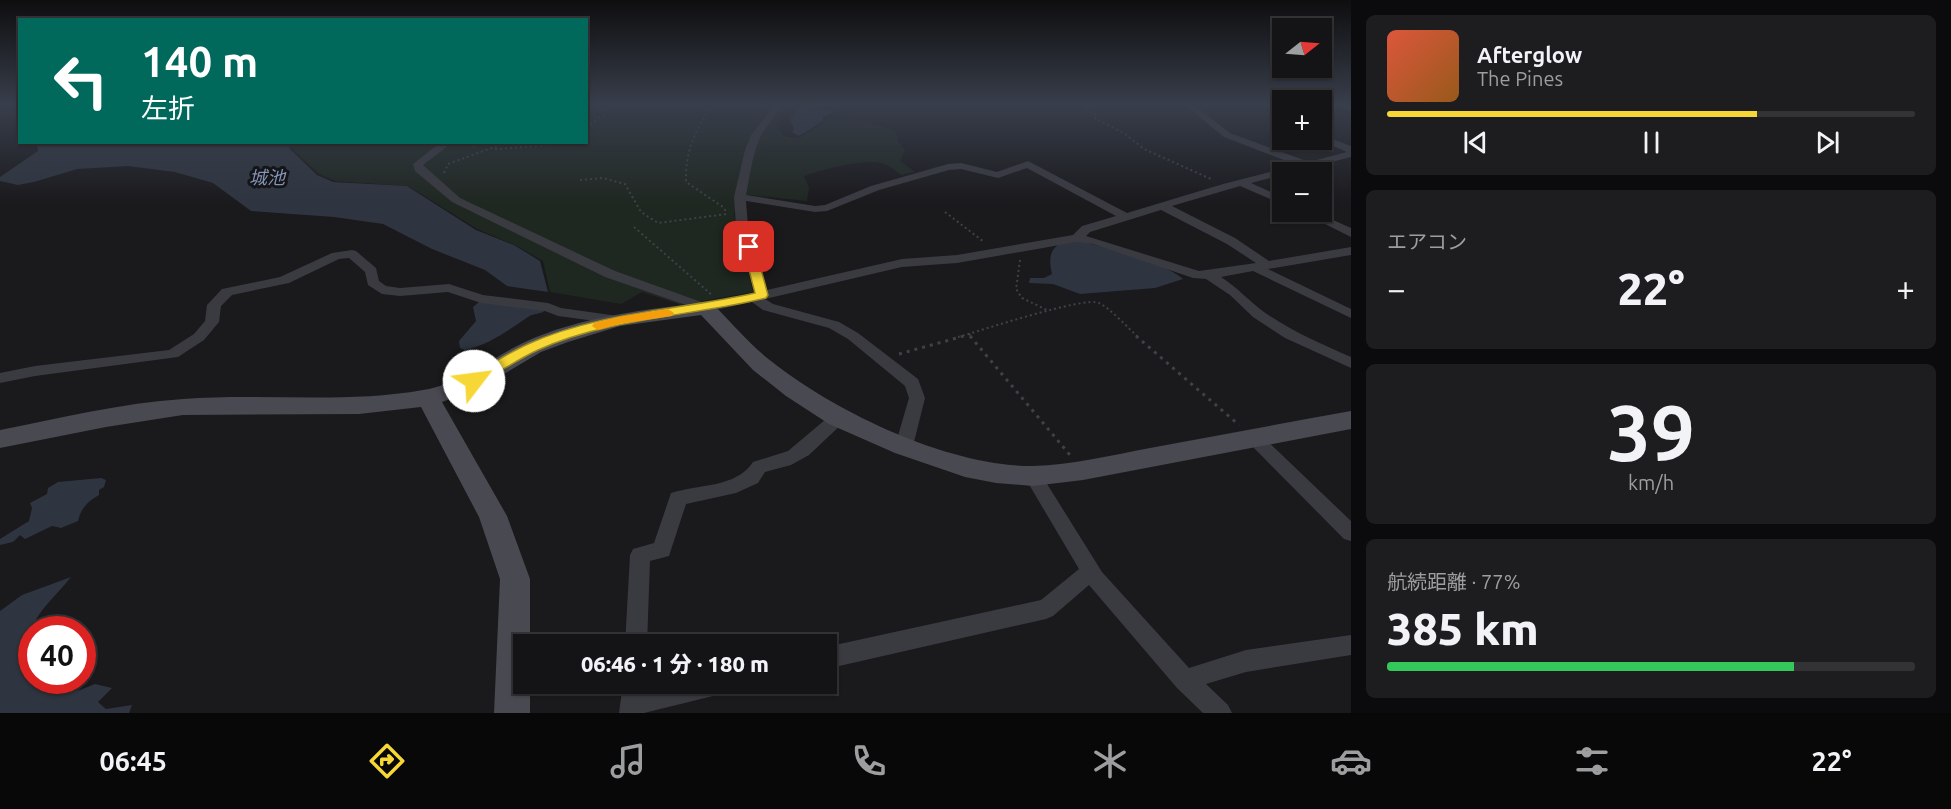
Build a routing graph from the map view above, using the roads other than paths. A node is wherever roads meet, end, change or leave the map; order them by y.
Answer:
1 (757, 138) edge
2 (1236, 138) edge
3 (1332, 142) edge
4 (445, 144) edge
5 (1351, 152) edge
6 (1300, 162) edge
7 (1313, 162) edge
8 (1272, 174) edge
9 (1242, 183) junction
10 (1272, 196) edge
11 (740, 197) junction
12 (1163, 206) junction
13 (1126, 217) junction
14 (1328, 222) edge
15 (1351, 233) edge
16 (1077, 238) junction
17 (1351, 251) edge
18 (1261, 267) junction
19 (1209, 275) junction
20 (758, 296) junction
21 (715, 306) junction
22 (1351, 314) edge
23 (618, 320) junction
24 (1351, 363) edge
25 (0, 378) edge
26 (428, 398) junction
27 (838, 418) junction
28 (1351, 420) edge
29 (1254, 438) junction
30 (0, 439) edge
31 (904, 446) junction
32 (1033, 476) junction
33 (1351, 533) edge
34 (1091, 571) junction
35 (636, 634) edge
36 (1351, 645) edge
37 (837, 655) edge
38 (1185, 680) junction
39 (664, 694) edge
40 (633, 700) edge
41 (512, 713) edge
42 (1220, 713) edge

1 - 11 street
2 - 6 street
3 - 5 street
4 - 21 street
5 - 7 street
8 - 9 street
9 - 10 street
9 - 12 street
11 - 13 street
11 - 20 street
12 - 13 street
12 - 18 street
13 - 16 street
14 - 15 street
16 - 19 street
16 - 20 street
17 - 18 street
18 - 19 street
18 - 22 street
19 - 24 street
20 - 21 street
20 - 31 street
21 - 23 street
21 - 27 street
23 - 25 street
23 - 26 street
26 - 30 street
26 - 41 street
27 - 31 street
27 - 35 street
28 - 29 street
29 - 32 street
29 - 33 street
31 - 32 street
32 - 34 street
34 - 37 street
34 - 38 street
36 - 38 street
38 - 42 street
39 - 40 street

